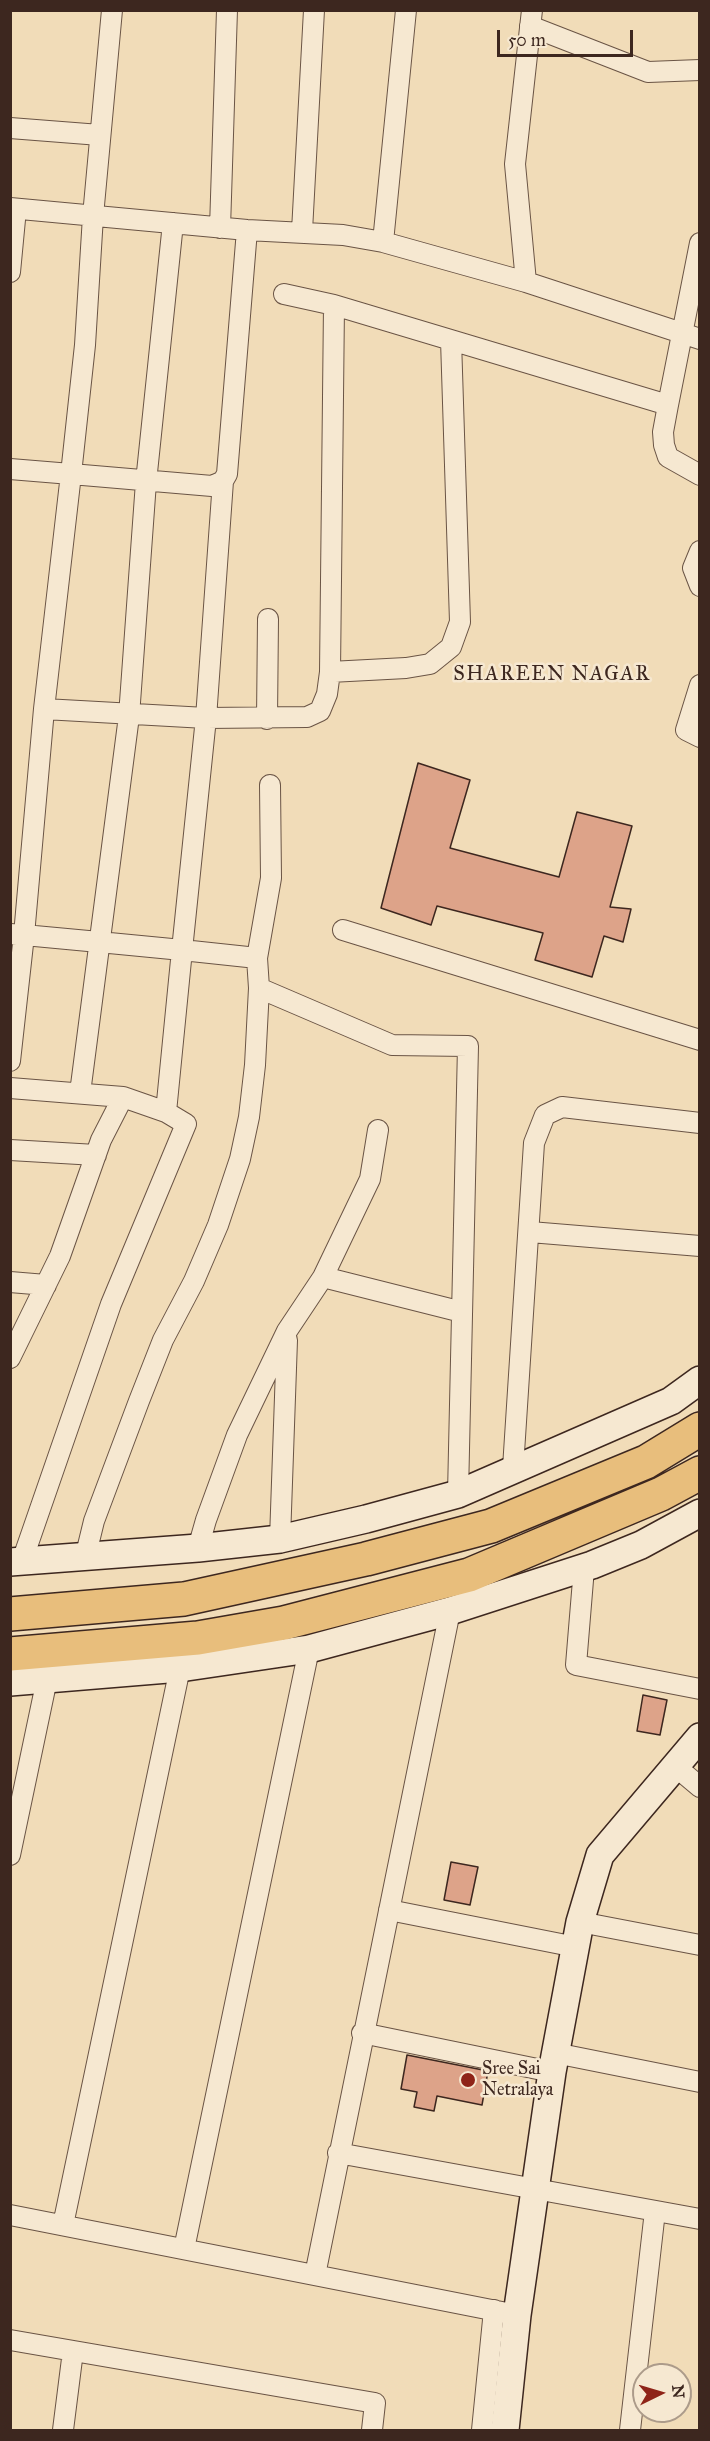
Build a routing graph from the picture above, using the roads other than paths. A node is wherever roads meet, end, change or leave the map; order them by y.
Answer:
1 (112, 10) edge
2 (227, 10) edge
3 (314, 10) edge
4 (406, 10) edge
5 (531, 18) edge
6 (699, 70) edge
7 (10, 128) edge
8 (100, 135) junction
9 (13, 208) edge
10 (93, 216) junction
11 (173, 223) junction
12 (220, 228) junction
13 (248, 230) junction
14 (302, 231) junction
15 (382, 242) junction
16 (699, 243) edge
17 (10, 272) edge
18 (526, 282) junction
19 (284, 294) dead end
20 (333, 305) junction
21 (690, 336) edge
22 (451, 340) junction
23 (668, 405) junction
24 (10, 469) edge
25 (71, 474) junction
26 (699, 475) edge
27 (223, 481) junction
28 (146, 482) junction
29 (699, 551) edge
30 (699, 586) edge
31 (267, 619) dead end
32 (330, 672) junction
33 (699, 685) edge
34 (44, 709) junction
35 (129, 716) junction
36 (206, 718) junction
37 (267, 719) junction
38 (699, 737) edge
39 (270, 784) dead end
40 (343, 930) dead end
41 (17, 935) edge
42 (99, 942) junction
43 (182, 950) junction
44 (257, 958) junction
45 (259, 988) junction
46 (699, 1040) edge
47 (10, 1061) edge
48 (10, 1088) edge
49 (80, 1093) junction
50 (123, 1097) junction
51 (166, 1112) junction
52 (699, 1123) edge
53 (378, 1130) dead end
54 (10, 1149) edge
55 (96, 1155) junction
56 (530, 1232) junction
57 (699, 1246) edge
58 (323, 1277) junction
59 (10, 1282) edge
60 (46, 1285) junction
61 (462, 1312) junction
62 (287, 1331) junction
63 (10, 1358) edge
64 (699, 1380) edge
65 (699, 1429) edge
66 (513, 1468) junction
67 (699, 1473) edge
68 (458, 1494) junction
69 (699, 1513) edge
70 (280, 1539) junction
71 (198, 1548) junction
72 (85, 1558) junction
73 (16, 1562) edge
74 (584, 1568) junction
75 (450, 1611) junction
76 (10, 1614) edge
77 (309, 1649) junction
78 (10, 1654) edge
79 (180, 1668) junction
80 (47, 1679) junction
81 (10, 1682) edge
82 (699, 1689) edge
83 (699, 1737) edge
84 (675, 1766) junction
85 (699, 1787) edge
86 (10, 1855) edge
87 (389, 1910) junction
88 (578, 1934) junction
89 (699, 1945) edge
90 (363, 2033) junction
91 (554, 2063) junction
92 (699, 2082) edge
93 (338, 2153) junction
94 (536, 2190) junction
95 (655, 2211) junction
96 (10, 2215) edge
97 (699, 2219) edge
98 (63, 2225) junction
99 (184, 2249) junction
100 (315, 2275) junction
101 (506, 2313) junction
102 (10, 2340) edge
103 (72, 2351) junction
104 (63, 2430) edge
105 (372, 2430) edge
106 (482, 2430) edge
107 (505, 2430) edge
108 (630, 2430) edge

1 - 8 street
2 - 12 street
3 - 14 street
4 - 15 street
5 - 6 street
5 - 18 street
7 - 8 street
8 - 10 street
9 - 10 street
9 - 17 street
10 - 11 street
10 - 25 street
11 - 12 street
11 - 28 street
12 - 13 street
13 - 14 street
13 - 27 street
14 - 15 street
15 - 18 street
16 - 21 street
18 - 21 street
19 - 20 street
20 - 22 street
20 - 32 street
21 - 23 street
22 - 23 street
22 - 32 street
23 - 26 street
24 - 25 street
25 - 28 street
25 - 34 street
27 - 28 street
27 - 36 street
28 - 35 street
29 - 30 street
31 - 37 street
32 - 37 street
33 - 38 street
34 - 35 street
34 - 41 street
35 - 36 street
35 - 42 street
36 - 37 street
36 - 43 street
39 - 44 street
40 - 46 street
41 - 42 street
41 - 47 street
42 - 43 street
42 - 49 street
43 - 44 street
43 - 51 street
44 - 45 street
45 - 61 street
45 - 72 street
48 - 49 street
49 - 50 street
50 - 51 street
50 - 55 street
51 - 73 street
52 - 56 street
53 - 58 street
54 - 55 street
55 - 60 street
56 - 57 street
56 - 66 street
58 - 61 street
58 - 62 street
59 - 60 street
60 - 63 street
61 - 68 street
62 - 70 street
62 - 71 street
64 - 66 street
65 - 76 highway
66 - 68 street
67 - 78 highway
68 - 70 street
69 - 74 street
70 - 71 street
71 - 72 street
72 - 73 street
74 - 75 street
74 - 82 street
75 - 77 street
75 - 87 street
77 - 79 street
77 - 99 street
79 - 80 street
79 - 98 street
80 - 81 street
80 - 86 street
83 - 84 street
84 - 85 street
84 - 88 street
87 - 88 street
87 - 90 street
88 - 89 street
88 - 91 street
90 - 91 street
90 - 93 street
91 - 92 street
91 - 94 street
93 - 94 street
93 - 100 street
94 - 95 street
94 - 101 street
95 - 97 street
95 - 108 street
96 - 98 street
98 - 99 street
99 - 100 street
100 - 101 street
101 - 106 street
101 - 107 street
102 - 103 street
103 - 104 street
103 - 105 street

